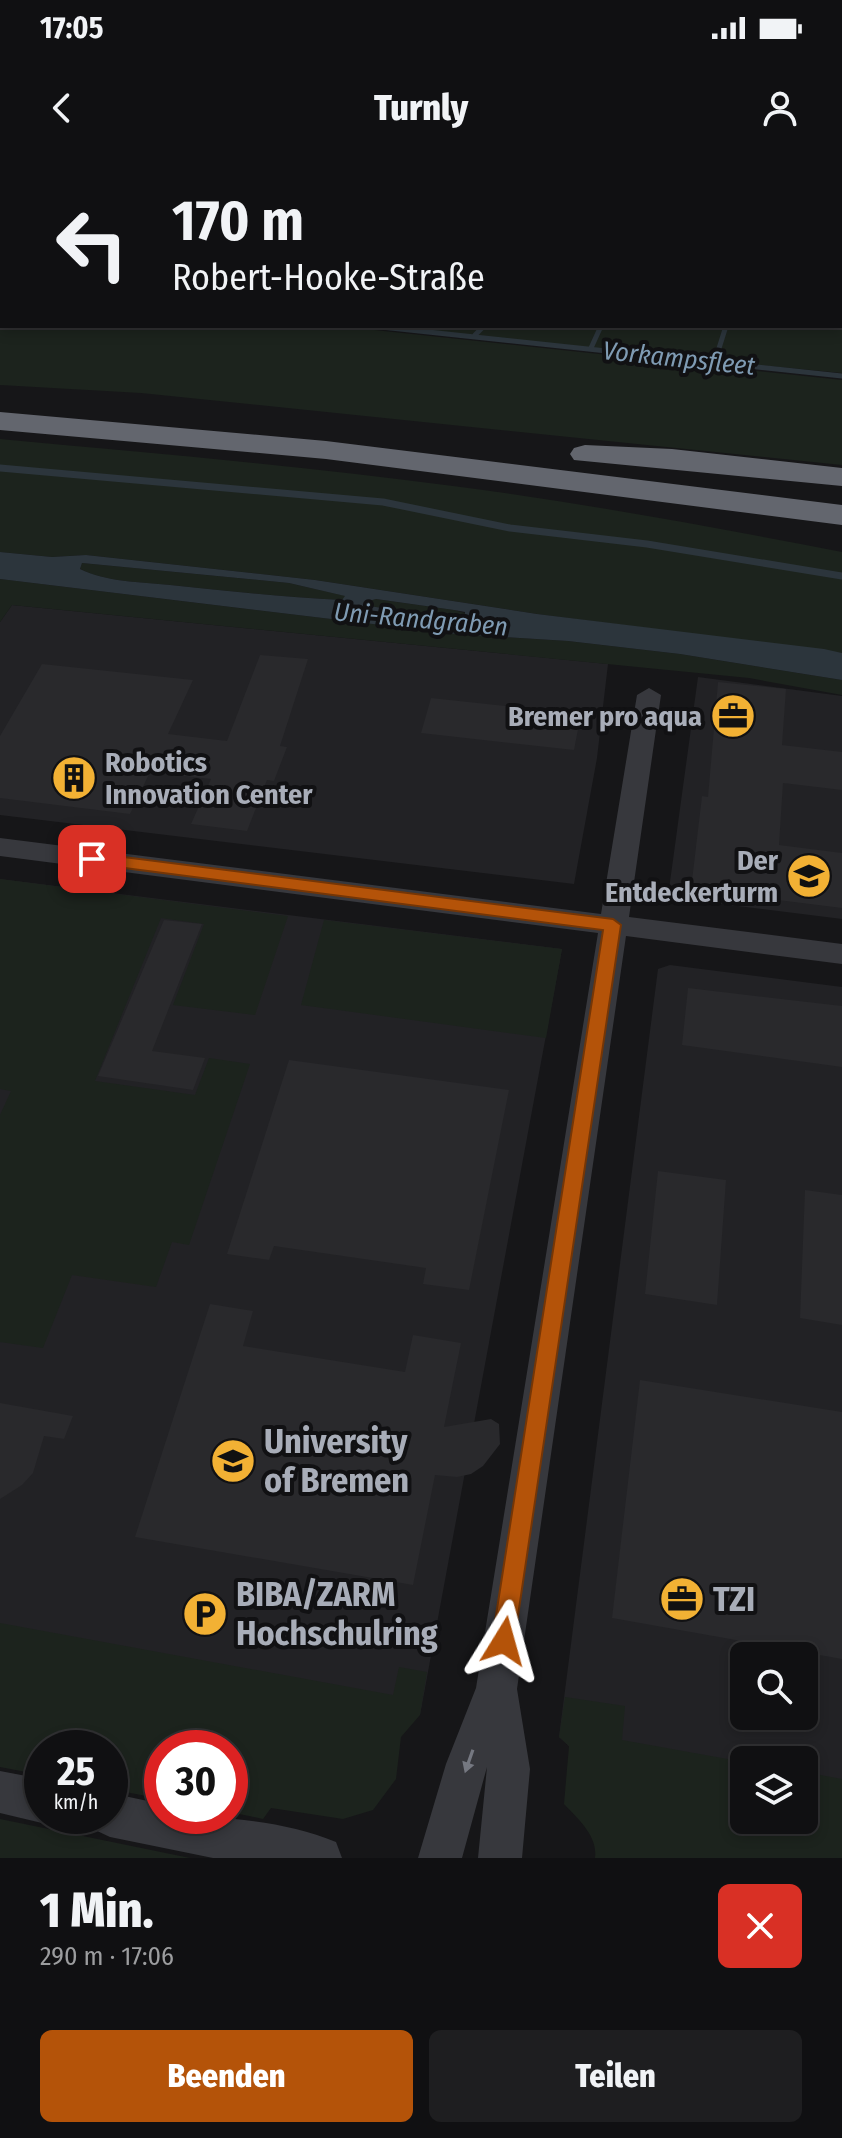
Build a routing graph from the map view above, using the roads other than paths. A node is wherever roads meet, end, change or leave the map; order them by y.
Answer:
1 (0, 402) edge
2 (0, 421) edge
3 (326, 450) junction
4 (499, 450) junction
5 (842, 477) edge
6 (842, 494) edge
7 (842, 515) edge
8 (842, 538) edge
9 (649, 695) dead end
10 (0, 847) edge
11 (613, 925) junction
12 (842, 954) edge
13 (497, 1688) junction
14 (0, 1792) edge
15 (24, 1797) edge
16 (128, 1819) edge
17 (320, 1858) edge
18 (440, 1858) edge
19 (500, 1858) edge

1 - 4 highway
2 - 3 highway
3 - 7 highway
3 - 8 highway
4 - 5 highway
4 - 6 highway
9 - 11 street
10 - 11 street
11 - 12 street
11 - 13 street
13 -> 18 street
13 - 19 street
14 - 15 street
16 - 17 street

